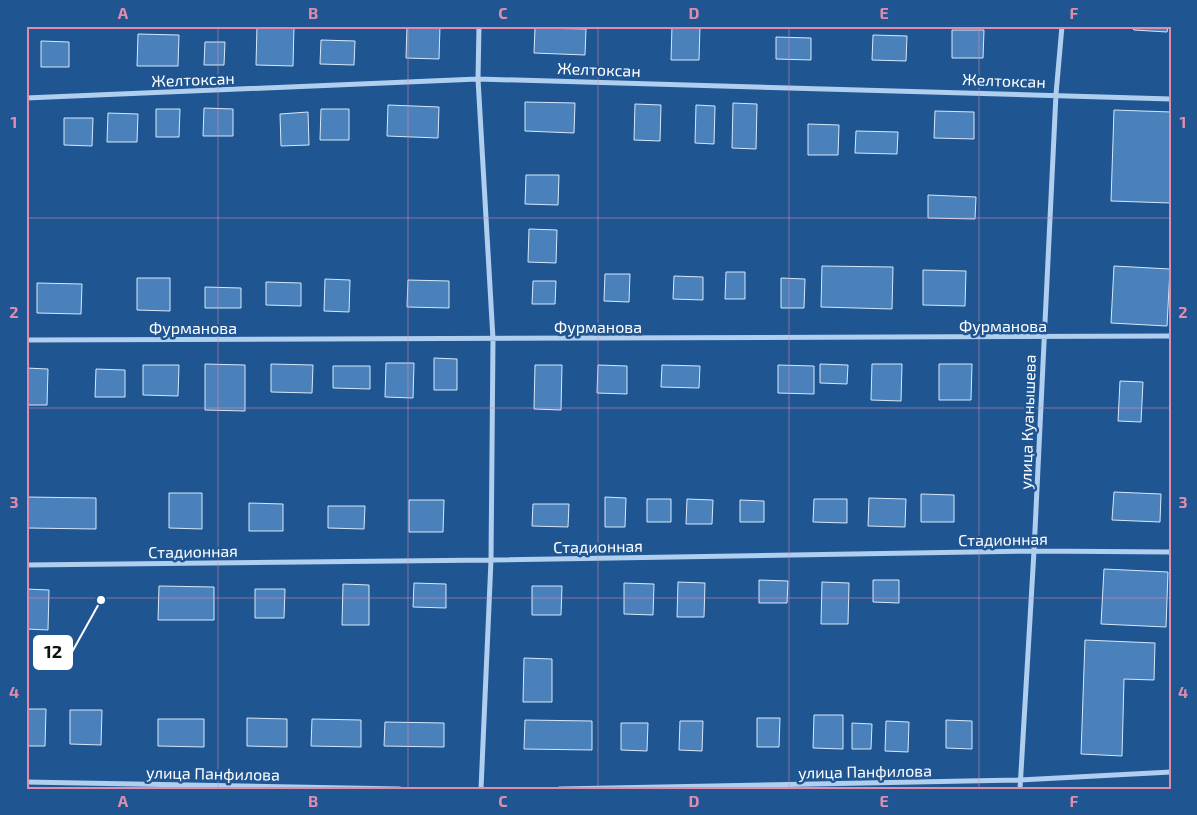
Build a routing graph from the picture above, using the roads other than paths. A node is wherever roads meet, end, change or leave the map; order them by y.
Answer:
1 (479, 26) edge
2 (1062, 26) edge
3 (478, 79) junction
4 (1056, 94) junction
5 (26, 98) edge
6 (1171, 99) edge
7 (1171, 336) edge
8 (1044, 337) junction
9 (493, 339) junction
10 (26, 340) edge
11 (1034, 551) junction
12 (1171, 552) edge
13 (491, 560) junction
14 (26, 565) edge
15 (1171, 772) edge
16 (1020, 780) junction
17 (26, 782) edge
18 (892, 786) edge
19 (400, 789) edge
20 (481, 789) edge
21 (559, 789) edge
22 (1020, 789) edge

1 - 3 street
2 - 4 street, улица Куанышева
3 - 4 street, Желтоксан
3 - 5 street, Желтоксан
3 - 9 street
4 - 6 street, Желтоксан
4 - 8 street, улица Куанышева
7 - 8 street, Фурманова
8 - 9 street, Фурманова
8 - 11 street, улица Куанышева
9 - 10 street, Фурманова
9 - 13 street
11 - 12 street, Стадионная
11 - 13 street, Стадионная
11 - 16 street, улица Куанышева
13 - 14 street, Стадионная
13 - 20 street
15 - 16 street, улица Панфилова
16 - 18 street, улица Панфилова
16 - 22 street, улица Куанышева
17 - 19 street, улица Панфилова
18 - 21 street, улица Панфилова

